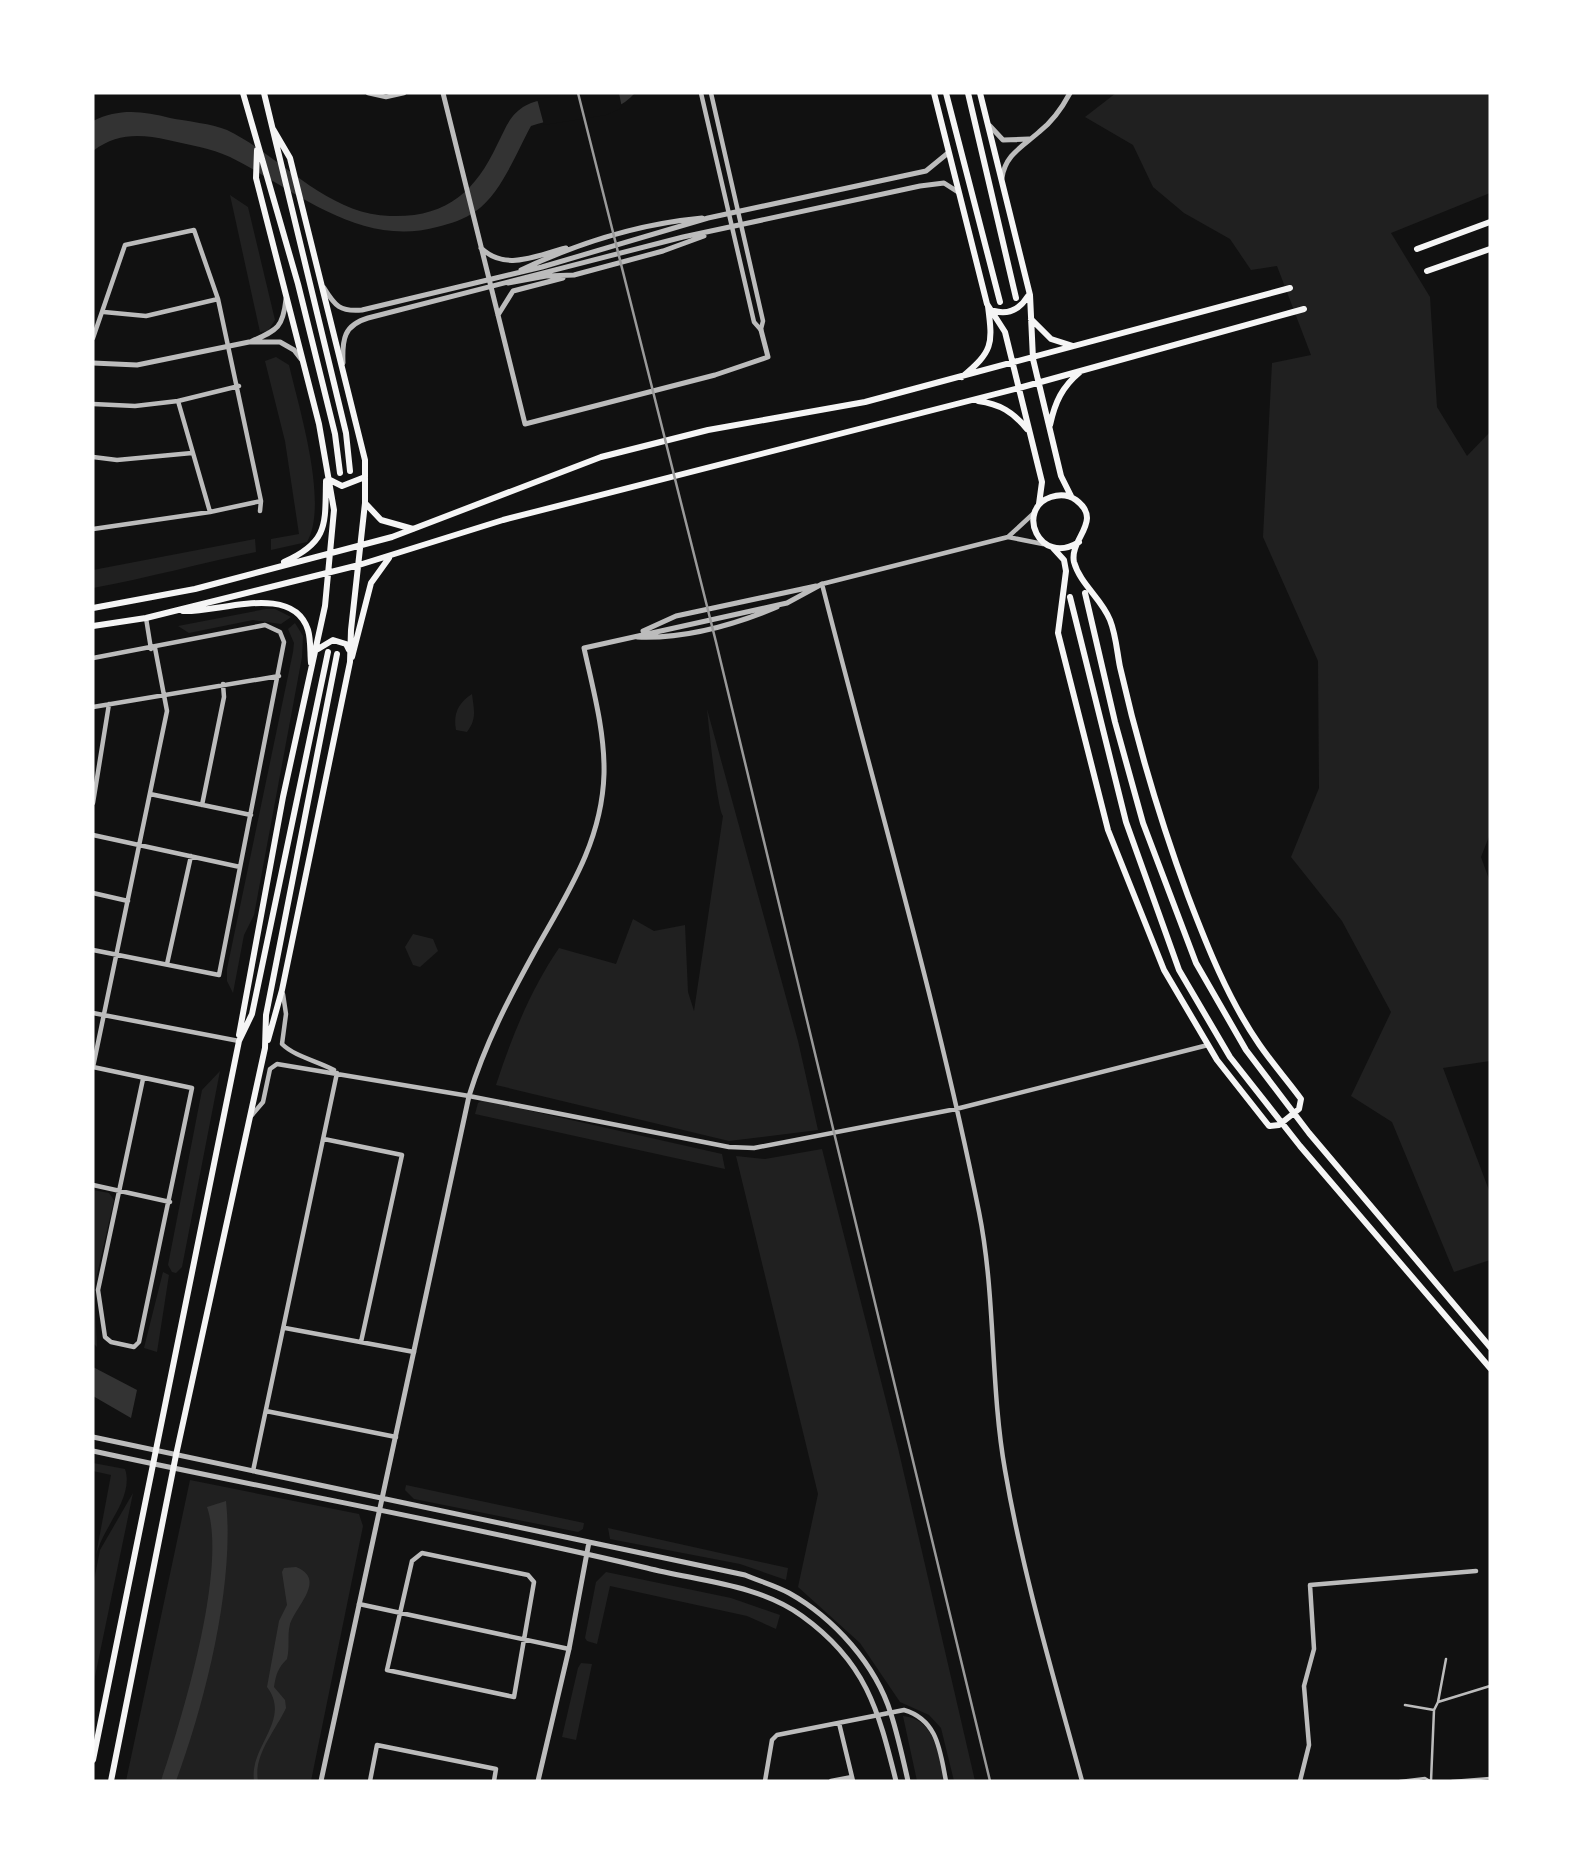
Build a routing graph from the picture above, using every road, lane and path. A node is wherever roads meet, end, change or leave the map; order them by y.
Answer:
1 (243, 93) edge
2 (264, 93) edge
3 (369, 93) edge
4 (404, 93) edge
5 (443, 93) edge
6 (701, 93) edge
7 (711, 93) edge
8 (934, 93) edge
9 (946, 93) edge
10 (968, 93) edge
11 (980, 93) edge
12 (1070, 93) edge
13 (985, 119) junction
14 (273, 129) junction
15 (1029, 139) junction
16 (257, 150) junction
17 (948, 153) junction
18 (1002, 182) junction
19 (958, 192) junction
20 (740, 211) junction
21 (730, 213) junction
22 (708, 218) junction
23 (1490, 222) edge
24 (743, 226) junction
25 (733, 228) junction
26 (712, 233) junction
27 (574, 245) junction
28 (481, 248) junction
29 (1417, 249) dead end
30 (1490, 249) edge
31 (1427, 271) dead end
32 (510, 274) junction
33 (574, 275) junction
34 (489, 279) junction
35 (508, 283) junction
36 (323, 285) junction
37 (491, 287) junction
38 (1290, 288) dead end
39 (287, 290) junction
40 (1030, 295) junction
41 (1016, 298) dead end
42 (218, 299) junction
43 (1000, 302) dead end
44 (990, 307) junction
45 (1304, 309) dead end
46 (104, 312) junction
47 (498, 315) junction
48 (1030, 318) junction
49 (761, 330) junction
50 (93, 338) edge
51 (249, 342) junction
52 (229, 346) junction
53 (1075, 347) junction
54 (1033, 359) junction
55 (93, 363) edge
56 (343, 363) junction
57 (1013, 364) junction
58 (305, 366) junction
59 (1082, 371) junction
60 (960, 378) junction
61 (1039, 383) junction
62 (239, 386) junction
63 (1019, 388) junction
64 (973, 400) junction
65 (178, 401) junction
66 (93, 404) edge
67 (1049, 427) junction
68 (1029, 433) junction
69 (192, 453) junction
70 (93, 457) edge
71 (350, 471) dead end
72 (326, 472) junction
73 (340, 473) dead end
74 (365, 477) junction
75 (1072, 497) junction
76 (261, 501) junction
77 (365, 503) junction
78 (1039, 505) junction
79 (260, 511) dead end
80 (211, 512) junction
81 (1035, 513) junction
82 (93, 529) edge
83 (415, 529) junction
84 (1008, 537) junction
85 (1079, 542) junction
86 (1045, 544) junction
87 (361, 545) junction
88 (1053, 548) junction
89 (332, 553) junction
90 (395, 554) junction
91 (359, 565) junction
92 (263, 571) junction
93 (330, 572) junction
94 (822, 584) junction
95 (1085, 593) dead end
96 (1070, 597) dead end
97 (788, 603) junction
98 (93, 608) edge
99 (174, 611) junction
100 (146, 618) junction
101 (93, 626) edge
102 (631, 636) junction
103 (153, 649) junction
104 (328, 652) dead end
105 (315, 654) junction
106 (337, 654) dead end
107 (93, 658) edge
108 (350, 662) junction
109 (312, 667) junction
110 (279, 676) junction
111 (223, 684) junction
112 (163, 693) junction
113 (109, 704) junction
114 (93, 707) edge
115 (150, 794) junction
116 (93, 803) edge
117 (202, 805) junction
118 (251, 815) junction
119 (93, 835) edge
120 (139, 844) junction
121 (191, 856) junction
122 (240, 867) junction
123 (93, 893) edge
124 (128, 901) junction
125 (93, 950) edge
126 (116, 955) junction
127 (167, 964) junction
128 (282, 989) junction
129 (93, 1013) edge
130 (104, 1015) junction
131 (239, 1041) junction
132 (1208, 1045) junction
133 (265, 1048) junction
134 (93, 1067) edge
135 (337, 1073) junction
136 (143, 1079) junction
137 (469, 1096) junction
138 (956, 1109) junction
139 (249, 1118) junction
140 (324, 1139) junction
141 (93, 1185) edge
142 (121, 1192) junction
143 (170, 1202) junction
144 (285, 1328) junction
145 (362, 1342) junction
146 (1490, 1347) edge
147 (414, 1352) junction
148 (1490, 1368) edge
149 (266, 1411) junction
150 (93, 1437) edge
151 (397, 1437) junction
152 (154, 1450) junction
153 (93, 1451) edge
154 (176, 1455) junction
155 (152, 1463) junction
156 (173, 1468) junction
157 (253, 1471) junction
158 (382, 1498) junction
159 (379, 1511) junction
160 (589, 1542) junction
161 (587, 1554) junction
162 (1476, 1571) dead end
163 (359, 1604) junction
164 (400, 1612) junction
165 (525, 1640) junction
166 (569, 1649) junction
167 (1446, 1659) dead end
168 (1490, 1686) edge
169 (1438, 1702) junction
170 (1405, 1705) dead end
171 (1434, 1710) junction
172 (891, 1711) junction
173 (879, 1714) junction
174 (839, 1723) junction
175 (93, 1759) edge
176 (1490, 1778) edge
177 (852, 1779) edge
178 (111, 1781) edge
179 (321, 1781) edge
180 (370, 1781) edge
181 (494, 1781) edge
182 (538, 1781) edge
183 (765, 1781) edge
184 (831, 1781) edge
185 (896, 1781) edge
186 (908, 1781) edge
187 (947, 1781) edge
188 (1082, 1781) edge
189 (1300, 1781) edge
190 (1400, 1781) edge
191 (1431, 1781) edge
192 (1452, 1781) edge

1 - 16 main road
2 - 14 main road
3 - 4 street
5 - 28 street
6 - 21 street
7 - 20 street
8 - 17 main road
9 - 43 main road
10 - 41 main road
11 - 13 main road
12 - 15 street
13 - 15 street
13 - 18 main road
14 - 36 main road
14 - 71 main road
15 - 18 street
16 - 39 main road
16 - 73 main road
17 - 19 main road
17 - 20 street
18 - 40 main road
19 - 24 street
19 - 44 main road
20 - 21 street
20 - 24 street
21 - 22 street
21 - 25 street
22 - 27 street
22 - 32 street
23 - 29 main road
24 - 25 street
24 - 49 street
25 - 26 street
25 - 49 street
26 - 33 street
26 - 35 street
27 - 28 street
27 - 32 street
28 - 34 street
30 - 31 main road
32 - 34 street
33 - 35 street
33 - 47 street
34 - 36 street
34 - 37 street
35 - 37 street
36 - 56 main road
37 - 47 street
37 - 56 street
38 - 53 main road
39 - 51 street
39 - 58 main road
40 - 44 main road
40 - 48 main road
42 - 46 street
42 - 46 street
42 - 52 street
44 - 57 main road
44 - 60 main road
45 - 59 main road
46 - 50 street
47 - 49 street
48 - 53 main road
48 - 54 main road
51 - 52 street
51 - 58 street
52 - 55 street
52 - 62 street
53 - 54 main road
54 - 57 main road
54 - 61 main road
56 - 74 main road
57 - 60 main road
57 - 63 main road
58 - 72 main road
59 - 61 main road
59 - 67 main road
60 - 83 main road
61 - 63 main road
61 - 67 main road
62 - 65 street
62 - 76 street
63 - 64 main road
63 - 68 main road
64 - 68 main road
64 - 90 main road
65 - 66 street
65 - 69 street
67 - 75 main road
68 - 78 main road
69 - 70 street
69 - 80 street
72 - 74 main road
72 - 89 main road
72 - 92 main road
74 - 77 main road
75 - 78 main road
75 - 85 main road
76 - 79 street
76 - 80 street
77 - 83 main road
77 - 87 main road
78 - 81 main road
80 - 82 street
81 - 84 street
81 - 86 main road
83 - 87 main road
84 - 86 street
84 - 94 street
85 - 88 main road
85 - 132 main road
86 - 88 main road
87 - 89 main road
87 - 91 main road
88 - 132 main road
89 - 92 main road
89 - 93 main road
90 - 91 main road
90 - 108 main road
91 - 93 main road
91 - 108 main road
92 - 98 main road
93 - 99 main road
93 - 105 main road
94 - 97 street
94 - 102 street
94 - 138 street
95 - 146 main road
96 - 148 main road
97 - 102 street
97 - 102 street
99 - 100 main road
99 - 109 main road
100 - 101 main road
100 - 103 street
102 - 137 street
103 - 107 street
103 - 110 street
103 - 112 street
104 - 131 main road
105 - 108 main road
105 - 109 main road
106 - 133 main road
108 - 128 main road
109 - 131 main road
110 - 111 street
110 - 118 street
111 - 112 street
111 - 117 street
112 - 113 street
112 - 115 street
113 - 114 street
113 - 116 street
115 - 117 street
115 - 120 street
117 - 118 street
118 - 122 street
119 - 120 street
120 - 121 street
120 - 124 street
121 - 122 street
121 - 127 street
122 - 127 street
123 - 124 street
124 - 126 street
125 - 126 street
126 - 127 street
126 - 130 street
128 - 133 main road
128 - 135 street
129 - 130 street
130 - 131 street
130 - 134 street
131 - 152 main road
132 - 138 street
133 - 139 main road
134 - 136 street
135 - 137 street
135 - 139 street
135 - 140 street
136 - 142 street
136 - 143 street
137 - 138 street
137 - 147 street
138 - 188 street
139 - 154 main road
140 - 144 street
140 - 145 street
141 - 142 street
142 - 143 street
142 - 143 street
144 - 145 street
144 - 149 street
145 - 147 street
147 - 151 street
149 - 151 street
149 - 157 street
150 - 152 street
151 - 158 street
152 - 154 street
152 - 155 main road
153 - 155 street
154 - 156 main road
154 - 157 street
155 - 156 street
155 - 175 main road
156 - 159 street
156 - 178 main road
157 - 158 street
158 - 159 street
158 - 160 street
159 - 161 street
159 - 163 street
160 - 161 street
160 - 172 street
161 - 166 street
161 - 173 street
162 - 189 street
163 - 164 street
163 - 179 street
164 - 165 street
164 - 165 street
164 - 165 street
165 - 166 street
166 - 182 street
167 - 169 lane
168 - 169 lane
169 - 171 lane
170 - 171 lane
171 - 191 lane
172 - 173 street
172 - 186 street
172 - 187 street
173 - 174 street
173 - 185 street
174 - 177 street
174 - 183 street
176 - 192 lane
177 - 184 street
180 - 181 street
190 - 191 lane

